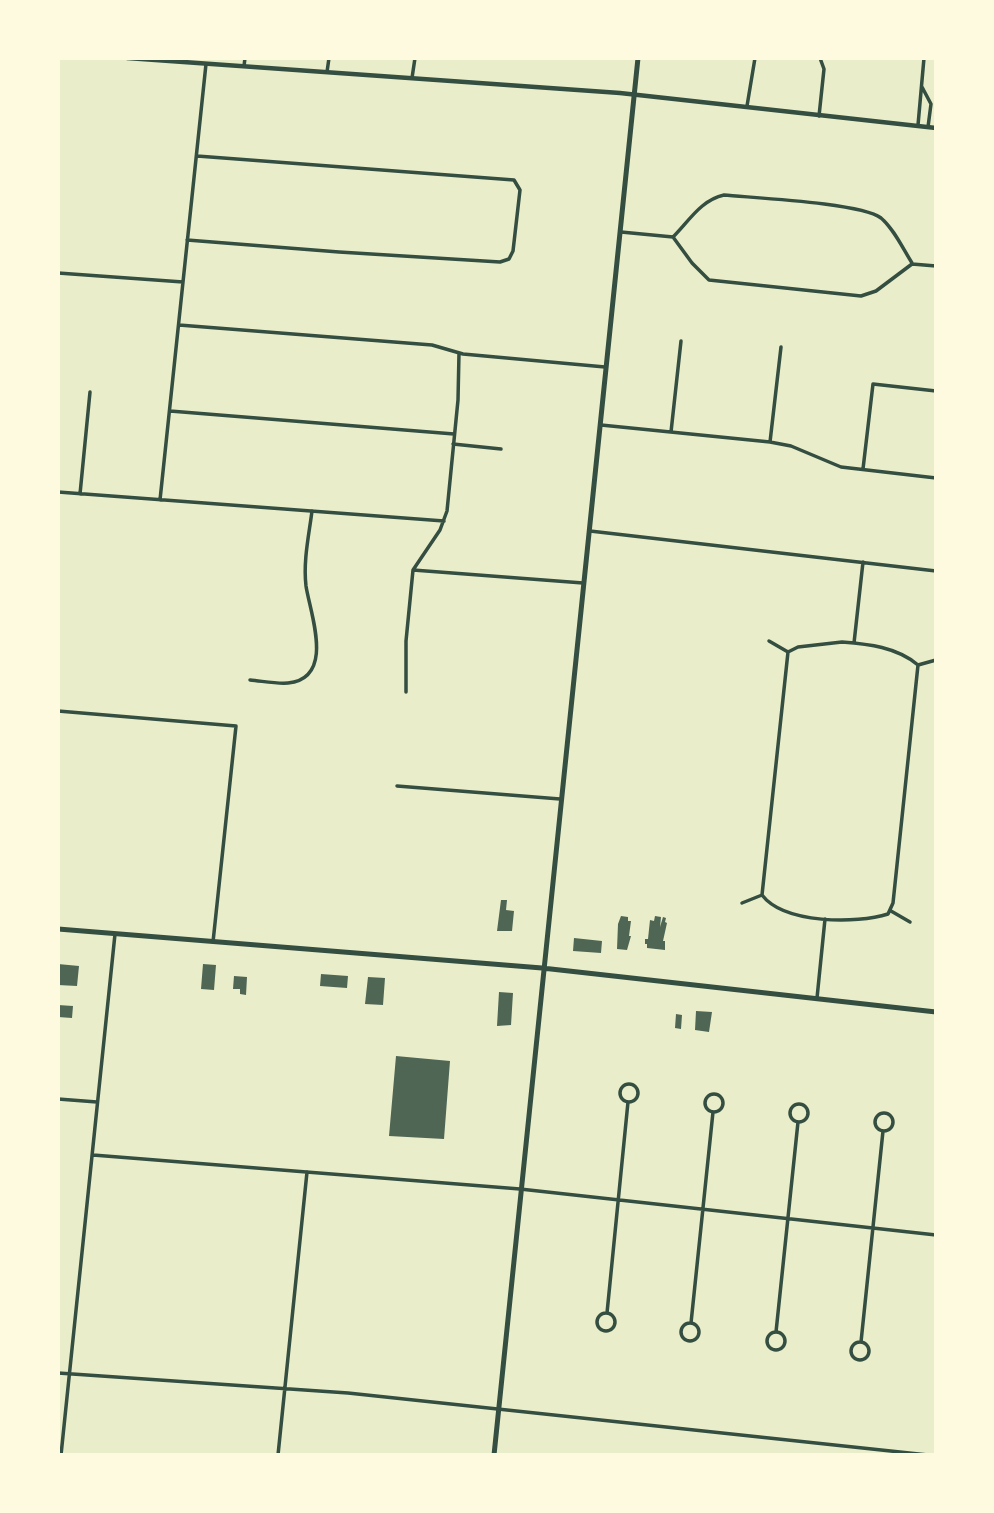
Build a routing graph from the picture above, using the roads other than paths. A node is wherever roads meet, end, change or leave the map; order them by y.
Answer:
1 (127, 58) edge
2 (245, 58) edge
3 (329, 58) edge
4 (415, 58) edge
5 (638, 58) edge
6 (755, 58) edge
7 (820, 58) edge
8 (925, 58) edge
9 (206, 63) junction
10 (244, 66) junction
11 (327, 72) junction
12 (412, 78) junction
13 (921, 85) junction
14 (634, 94) junction
15 (920, 99) junction
16 (929, 99) junction
17 (747, 106) junction
18 (819, 116) junction
19 (918, 126) junction
20 (928, 127) junction
21 (936, 128) edge
22 (197, 156) junction
23 (619, 232) junction
24 (673, 237) junction
25 (187, 240) junction
26 (912, 264) junction
27 (936, 266) edge
28 (58, 272) edge
29 (183, 282) junction
30 (179, 325) junction
31 (681, 341) dead end
32 (781, 347) dead end
33 (459, 353) junction
34 (605, 367) junction
35 (936, 391) edge
36 (90, 392) dead end
37 (170, 411) junction
38 (599, 424) junction
39 (671, 432) junction
40 (454, 433) junction
41 (770, 442) junction
42 (453, 444) junction
43 (501, 449) dead end
44 (863, 469) junction
45 (936, 478) edge
46 (58, 492) edge
47 (80, 494) junction
48 (160, 500) junction
49 (312, 511) junction
50 (444, 521) junction
51 (588, 531) junction
52 (863, 562) junction
53 (414, 570) junction
54 (936, 570) edge
55 (583, 583) junction
56 (769, 641) dead end
57 (854, 643) junction
58 (788, 652) junction
59 (936, 660) edge
60 (918, 665) junction
61 (250, 680) dead end
62 (406, 692) dead end
63 (58, 711) edge
64 (397, 786) dead end
65 (560, 799) junction
66 (762, 895) junction
67 (742, 903) dead end
68 (891, 911) junction
69 (825, 919) junction
70 (910, 922) dead end
71 (58, 929) edge
72 (115, 934) junction
73 (214, 942) junction
74 (542, 968) junction
75 (817, 998) junction
76 (936, 1012) edge
77 (58, 1099) edge
78 (97, 1102) junction
79 (628, 1102) junction
80 (713, 1112) junction
81 (798, 1122) junction
82 (883, 1131) junction
83 (93, 1155) junction
84 (307, 1172) junction
85 (520, 1189) junction
86 (617, 1199) junction
87 (703, 1209) junction
88 (788, 1218) junction
89 (873, 1228) junction
90 (936, 1234) edge
91 (607, 1313) junction
92 (691, 1323) junction
93 (776, 1332) junction
94 (861, 1342) junction
95 (58, 1373) edge
96 (69, 1374) junction
97 (285, 1389) junction
98 (498, 1408) junction
99 (61, 1455) edge
100 (278, 1455) edge
101 (494, 1455) edge
102 (928, 1455) edge

1 - 9 street
2 - 10 street
3 - 11 street
4 - 12 street
5 - 14 main road
6 - 17 street
7 - 18 street
8 - 13 street
9 - 10 street
9 - 22 street
10 - 11 street
11 - 12 street
12 - 14 street
13 - 15 street
13 - 16 street
14 - 17 street
14 - 23 main road
15 - 16 street
15 - 19 street
16 - 20 street
17 - 18 street
18 - 19 street
19 - 20 street
20 - 21 street
22 - 25 street
22 - 25 street
23 - 24 street
23 - 34 main road
24 - 26 street
24 - 26 street
25 - 29 street
26 - 27 street
28 - 29 street
29 - 30 street
30 - 33 street
30 - 37 street
31 - 39 street
32 - 41 street
33 - 34 street
33 - 40 street
34 - 38 main road
35 - 44 street
36 - 47 street
37 - 40 street
37 - 48 street
38 - 39 street
38 - 51 main road
39 - 41 street
40 - 42 street
41 - 44 street
42 - 43 street
42 - 50 street
44 - 45 street
46 - 47 street
47 - 48 street
48 - 49 street
49 - 50 street
49 - 61 street
50 - 53 street
51 - 52 street
51 - 55 main road
52 - 54 street
52 - 57 street
53 - 55 street
53 - 62 street
55 - 65 main road
56 - 58 street
57 - 58 street
57 - 60 street
58 - 66 street
59 - 60 street
60 - 68 street
63 - 73 street
64 - 65 street
65 - 74 main road
66 - 67 street
66 - 69 street
68 - 69 street
68 - 70 street
69 - 75 street
71 - 72 main road
72 - 73 main road
72 - 78 street
73 - 74 main road
74 - 75 main road
74 - 85 main road
75 - 76 main road
77 - 78 street
78 - 83 street
79 - 79 street
79 - 86 street
80 - 80 street
80 - 87 street
81 - 81 street
81 - 88 street
82 - 82 street
82 - 89 street
83 - 84 street
83 - 96 street
84 - 85 street
84 - 97 street
85 - 86 street
85 - 98 main road
86 - 87 street
86 - 91 street
87 - 88 street
87 - 92 street
88 - 89 street
88 - 93 street
89 - 90 street
89 - 94 street
91 - 91 street
92 - 92 street
93 - 93 street
94 - 94 street
95 - 96 street
96 - 97 street
96 - 99 street
97 - 98 street
97 - 100 street
98 - 101 main road
98 - 102 street

